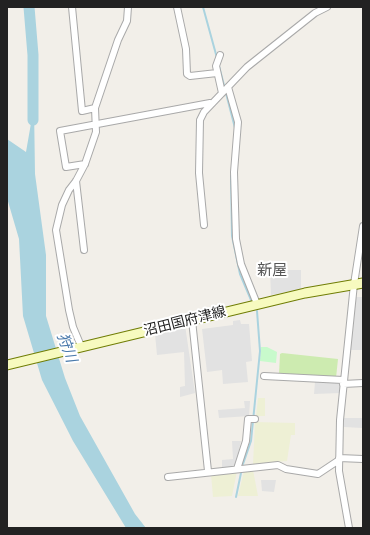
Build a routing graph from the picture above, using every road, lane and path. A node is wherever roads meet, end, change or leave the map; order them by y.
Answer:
1 (72, 7) edge
2 (128, 7) edge
3 (177, 7) edge
4 (328, 7) edge
5 (220, 55) dead end
6 (217, 73) junction
7 (228, 87) junction
8 (222, 92) junction
9 (210, 103) junction
10 (95, 108) junction
11 (97, 123) junction
12 (85, 164) junction
13 (76, 181) junction
14 (204, 225) dead end
15 (363, 226) edge
16 (84, 250) dead end
17 (358, 283) edge
18 (257, 304) junction
19 (192, 320) junction
20 (81, 346) junction
21 (7, 365) edge
22 (264, 376) dead end
23 (343, 382) junction
24 (363, 384) edge
25 (252, 419) dead end
26 (339, 459) junction
27 (363, 459) edge
28 (237, 469) junction
29 (208, 471) junction
30 (168, 477) dead end
31 (349, 528) edge

1 - 10 street
2 - 10 street
3 - 6 street
4 - 7 street
5 - 6 street
6 - 8 street
7 - 8 street
7 - 18 street
8 - 9 street
9 - 11 street
9 - 14 street
10 - 11 street
11 - 12 street
11 - 12 street
12 - 13 street
13 - 16 street
13 - 20 street
15 - 17 street
17 - 18 main road, 沼田国府津線
17 - 23 street
18 - 19 main road, 沼田国府津線
19 - 20 main road, 沼田国府津線
19 - 29 street
20 - 21 main road, 沼田国府津線
22 - 23 street
23 - 24 street
23 - 26 street
25 - 28 street
26 - 27 street
26 - 28 street
26 - 31 street
28 - 29 street
29 - 30 street

